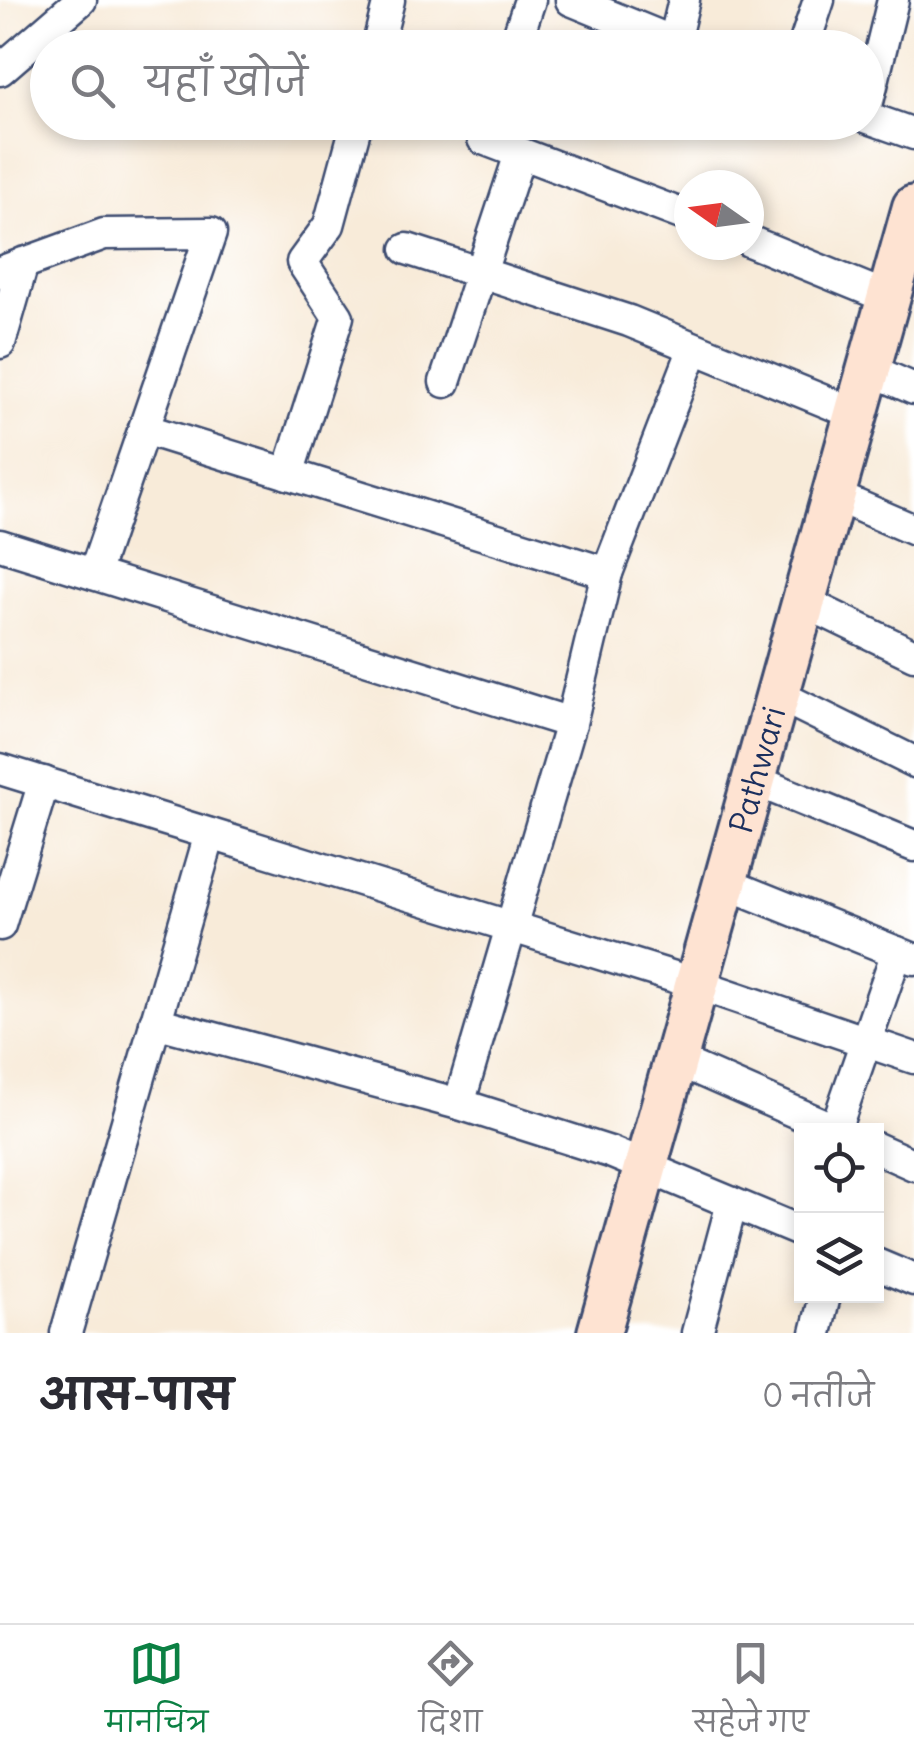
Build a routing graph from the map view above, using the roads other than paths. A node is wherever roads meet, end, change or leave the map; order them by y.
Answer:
1 (82, 0) edge
2 (390, 0) edge
3 (530, 0) edge
4 (571, 0) edge
5 (684, 0) edge
6 (819, 0) edge
7 (893, 0) edge
8 (47, 30) edge
9 (382, 30) edge
10 (520, 30) edge
11 (644, 30) edge
12 (682, 30) edge
13 (809, 30) edge
14 (884, 38) edge
15 (30, 44) edge
16 (0, 70) edge
17 (884, 122) edge
18 (914, 134) edge
19 (351, 140) edge
20 (488, 140) edge
21 (520, 154) junction
22 (914, 207) edge
23 (674, 211) edge
24 (764, 248) edge
25 (407, 249) dead end
26 (12, 268) edge
27 (481, 273) junction
28 (895, 297) edge
29 (0, 343) edge
30 (694, 348) junction
31 (871, 370) junction
32 (445, 382) dead end
33 (914, 389) edge
34 (856, 414) junction
35 (147, 430) junction
36 (288, 474) junction
37 (834, 495) junction
38 (914, 530) edge
39 (0, 545) edge
40 (607, 572) junction
41 (94, 574) junction
42 (802, 601) junction
43 (914, 655) edge
44 (778, 695) junction
45 (571, 724) junction
46 (914, 762) edge
47 (0, 769) edge
48 (754, 780) junction
49 (44, 782) junction
50 (210, 834) junction
51 (914, 846) edge
52 (725, 883) junction
53 (0, 925) edge
54 (508, 926) junction
55 (906, 956) edge
56 (697, 984) junction
57 (155, 1022) junction
58 (865, 1042) junction
59 (914, 1058) edge
60 (676, 1060) junction
61 (459, 1104) junction
62 (819, 1123) edge
63 (837, 1123) edge
64 (884, 1152) edge
65 (914, 1165) edge
66 (646, 1166) junction
67 (732, 1203) junction
68 (794, 1229) edge
69 (884, 1267) edge
70 (914, 1280) edge
71 (823, 1303) edge
72 (66, 1333) edge
73 (600, 1333) edge
74 (698, 1333) edge
75 (816, 1333) edge

1 - 8 street
2 - 9 street
3 - 10 street
4 - 11 street
5 - 12 street
6 - 13 street
7 - 14 street
15 - 16 street
17 - 18 street
19 - 36 street
20 - 21 street
21 - 23 street
21 - 27 street
22 - 28 street, Pathwari
24 - 28 street
25 - 27 street
26 - 29 street
26 - 35 street
27 - 30 street
27 - 32 street
28 - 31 street, Pathwari
30 - 34 street
30 - 40 street
31 - 33 street
31 - 34 street, Pathwari
34 - 37 street, Pathwari
35 - 36 street
35 - 41 street
36 - 40 street
37 - 38 street
37 - 42 street, Pathwari
39 - 41 street
40 - 45 street
41 - 45 street
42 - 43 street
42 - 44 street, Pathwari
44 - 46 street
44 - 48 street, Pathwari
45 - 54 street
47 - 49 street
48 - 51 street
48 - 52 street, Pathwari
49 - 50 street
49 - 53 street
50 - 54 street
50 - 57 street
52 - 55 street
52 - 56 street, Pathwari
54 - 56 street
54 - 61 street
55 - 58 street
56 - 58 street
56 - 60 street, Pathwari
57 - 61 street
57 - 72 street
58 - 59 street
58 - 63 street
60 - 62 street
60 - 66 street, Pathwari
61 - 66 street
64 - 65 street
66 - 67 street
66 - 73 street, Pathwari
67 - 68 street
67 - 74 street
69 - 70 street
71 - 75 street

